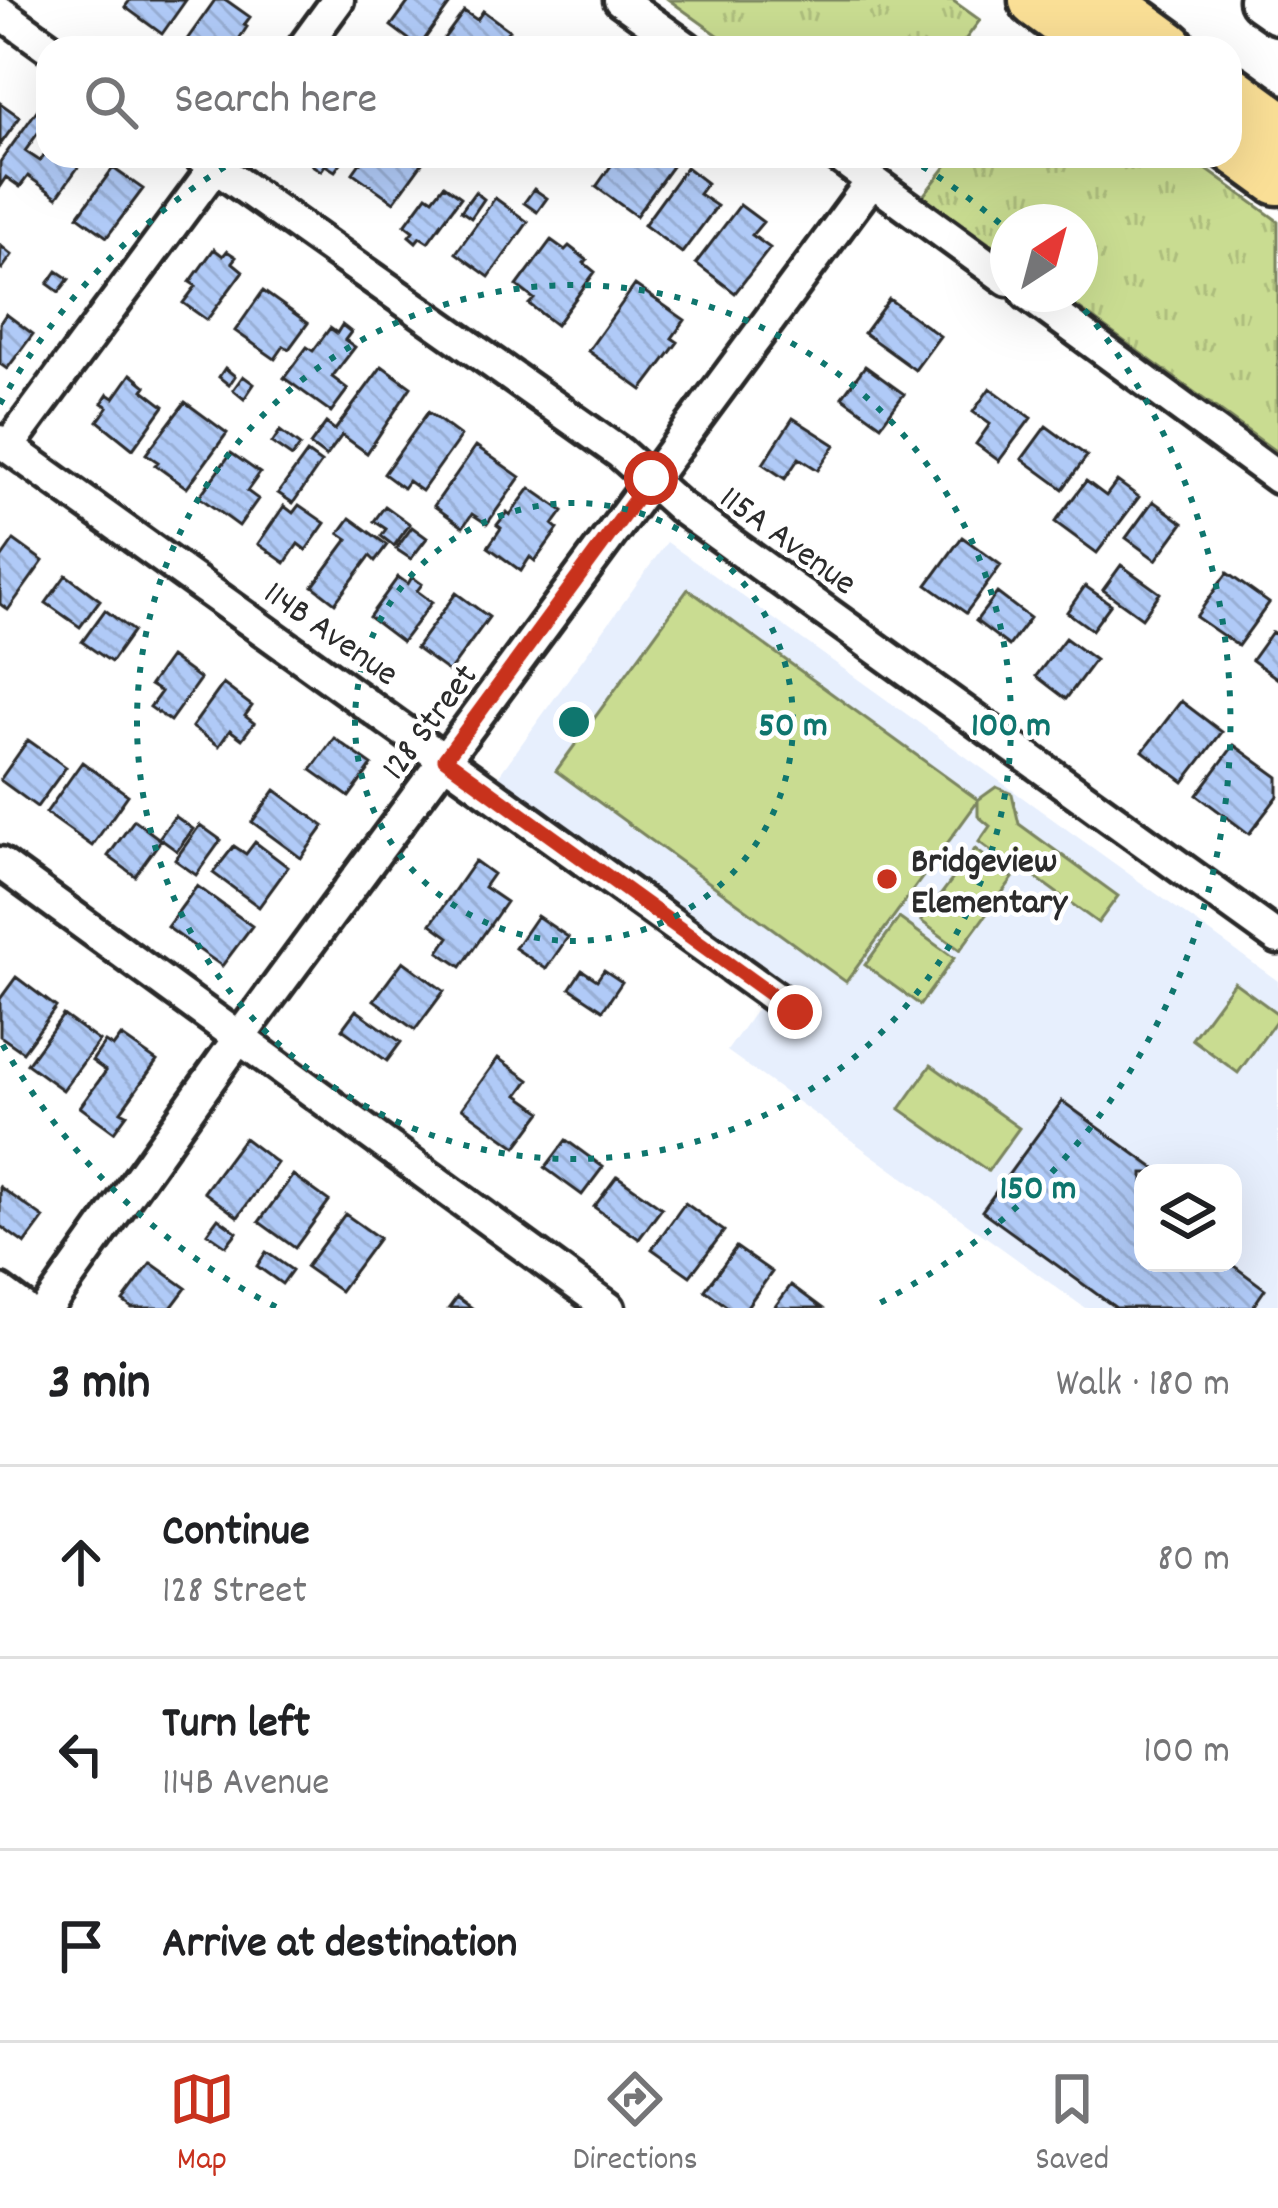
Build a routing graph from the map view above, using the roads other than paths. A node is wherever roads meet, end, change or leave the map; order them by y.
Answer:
1 (338, 0) edge
2 (620, 0) edge
3 (1036, 0) edge
4 (1101, 0) edge
5 (1261, 0) edge
6 (0, 12) edge
7 (1278, 12) edge
8 (312, 36) edge
9 (670, 36) edge
10 (1086, 36) edge
11 (1150, 36) edge
12 (36, 38) edge
13 (1242, 102) edge
14 (1278, 128) edge
15 (1242, 151) edge
16 (207, 168) edge
17 (224, 168) edge
18 (854, 168) edge
19 (1278, 177) edge
20 (872, 181) junction
21 (990, 267) edge
22 (1052, 312) edge
23 (4, 444) edge
24 (651, 478) junction
25 (1278, 478) edge
26 (445, 759) junction
27 (0, 863) edge
28 (1278, 938) edge
29 (795, 1012) dead end
30 (239, 1038) junction
31 (0, 1291) edge
32 (23, 1308) edge
33 (47, 1308) edge
34 (609, 1308) edge

1 - 8 street
2 - 9 street
3 - 10 highway
4 - 11 highway
5 - 7 street
6 - 12 street
13 - 14 highway
15 - 19 highway
16 - 23 street
17 - 24 street, 115A Avenue
18 - 20 street
20 - 21 street
20 - 24 street, 128 Street
22 - 25 street
23 - 26 street, 114B Avenue
24 - 26 street, 128 Street
24 - 28 street, 115A Avenue
26 - 29 street, 114B Avenue
26 - 30 street, 128 Street
27 - 30 street
30 - 33 street, 128 Street
30 - 34 street
31 - 32 street

